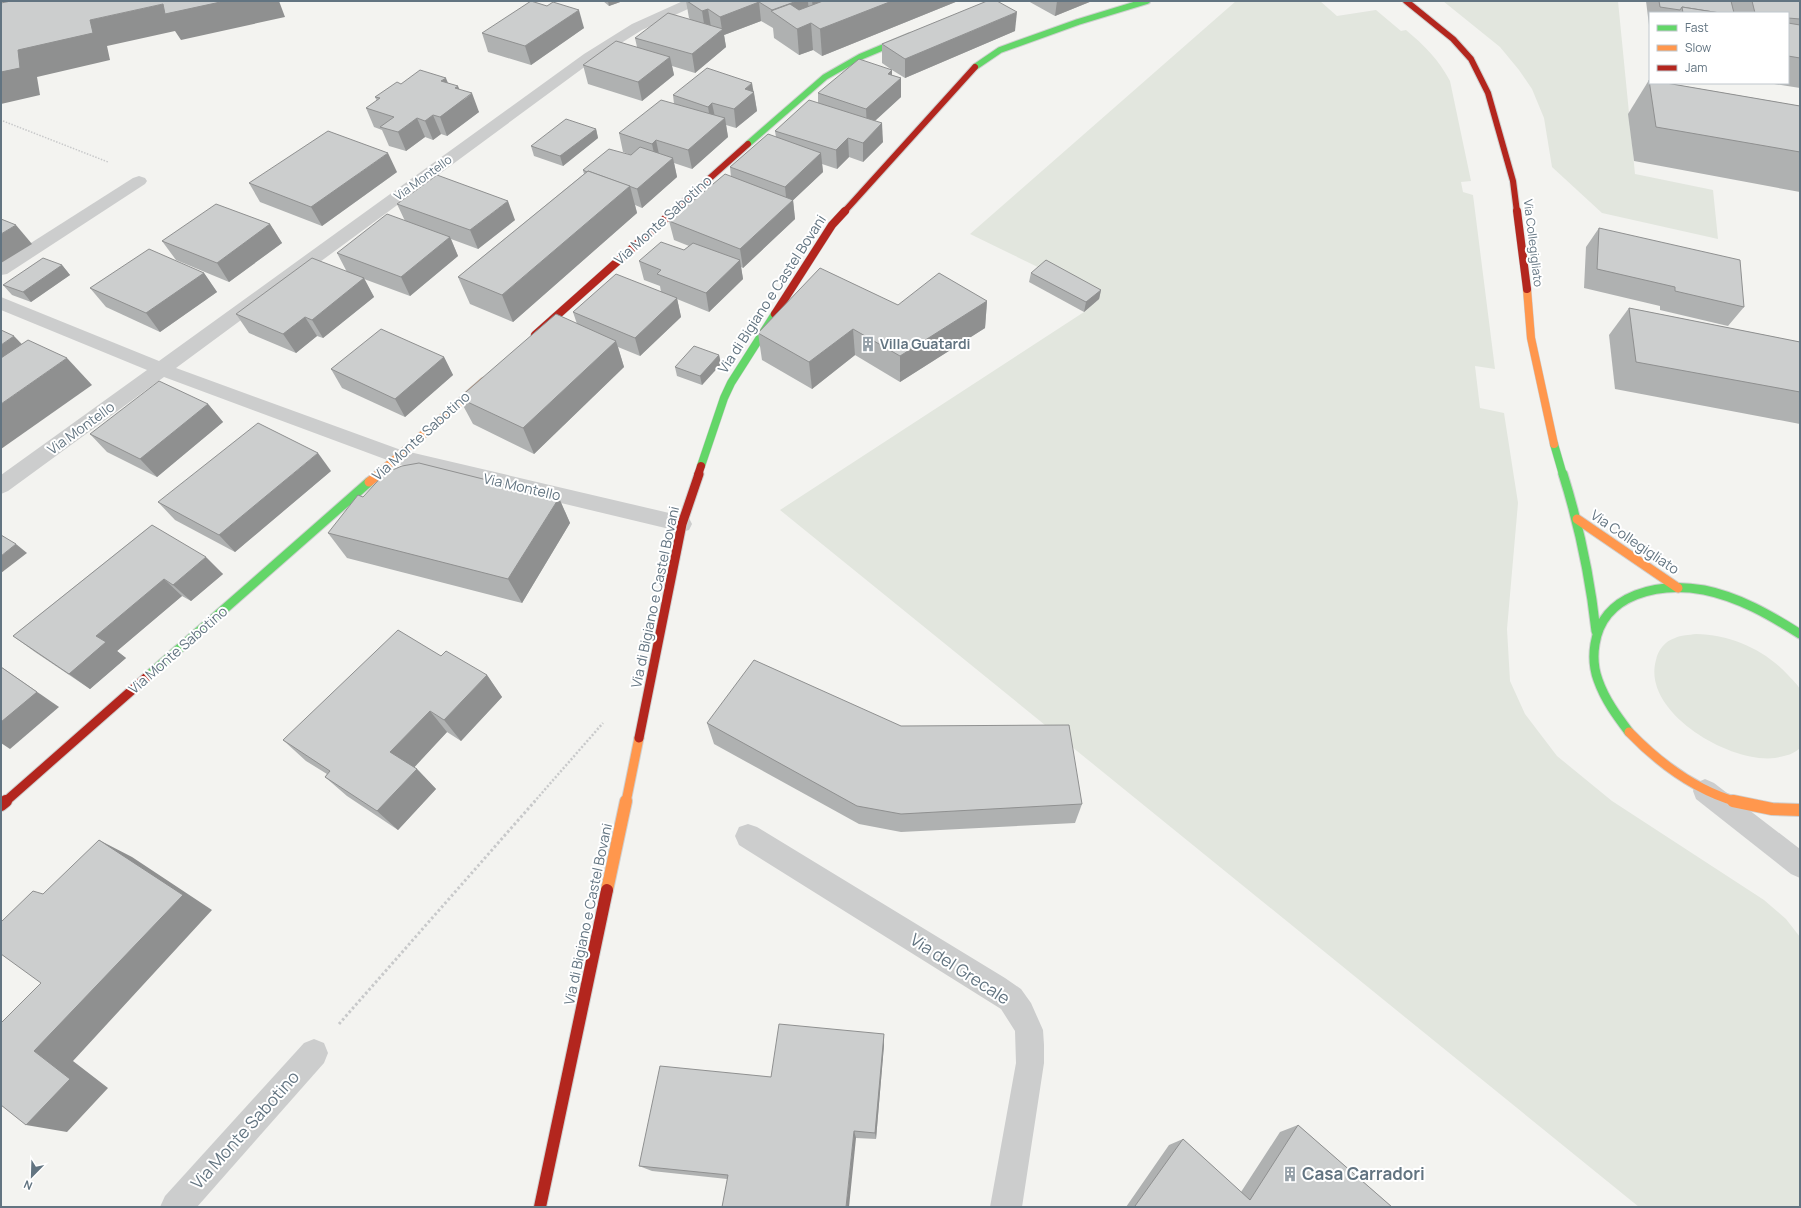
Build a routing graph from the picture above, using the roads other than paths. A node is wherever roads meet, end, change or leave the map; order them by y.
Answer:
1 (694, 1) edge
2 (1147, 1) edge
3 (1406, 1) edge
4 (922, 31) edge
5 (139, 181) road end
6 (1, 270) edge
7 (1, 303) edge
8 (529, 340) edge
9 (161, 369) junction
10 (494, 372) edge
11 (398, 458) junction
12 (1, 486) edge
13 (1577, 519) junction
14 (682, 524) junction
15 (1678, 588) junction
16 (1596, 631) junction
17 (1800, 634) edge
18 (1694, 783) junction
19 (1, 805) edge
20 (1800, 810) edge
21 (748, 836) dead end
22 (1800, 865) edge
23 (314, 1053) road end
24 (176, 1207) edge
25 (540, 1207) edge
26 (1006, 1207) edge

1 - 9 street, Via Montello
2 - 14 street, Via di Bigiano e Castel Bovani
3 - 13 street, Via Collegigliato
4 - 8 street, Via Monte Sabotino
5 - 6 street
7 - 9 street, Via Montello
9 - 11 street, Via Montello
9 - 12 street, Via Montello
10 - 11 street, Via Monte Sabotino
11 - 14 street, Via Montello
11 - 19 street, Via Monte Sabotino
13 - 15 street, Via Collegigliato
13 - 16 street, Via Collegigliato
14 - 25 street, Via di Bigiano e Castel Bovani
15 - 16 street
15 - 17 street
16 - 18 street
18 - 20 street
18 - 22 street
21 - 26 street, Via del Grecale
23 - 24 street, Via Monte Sabotino

